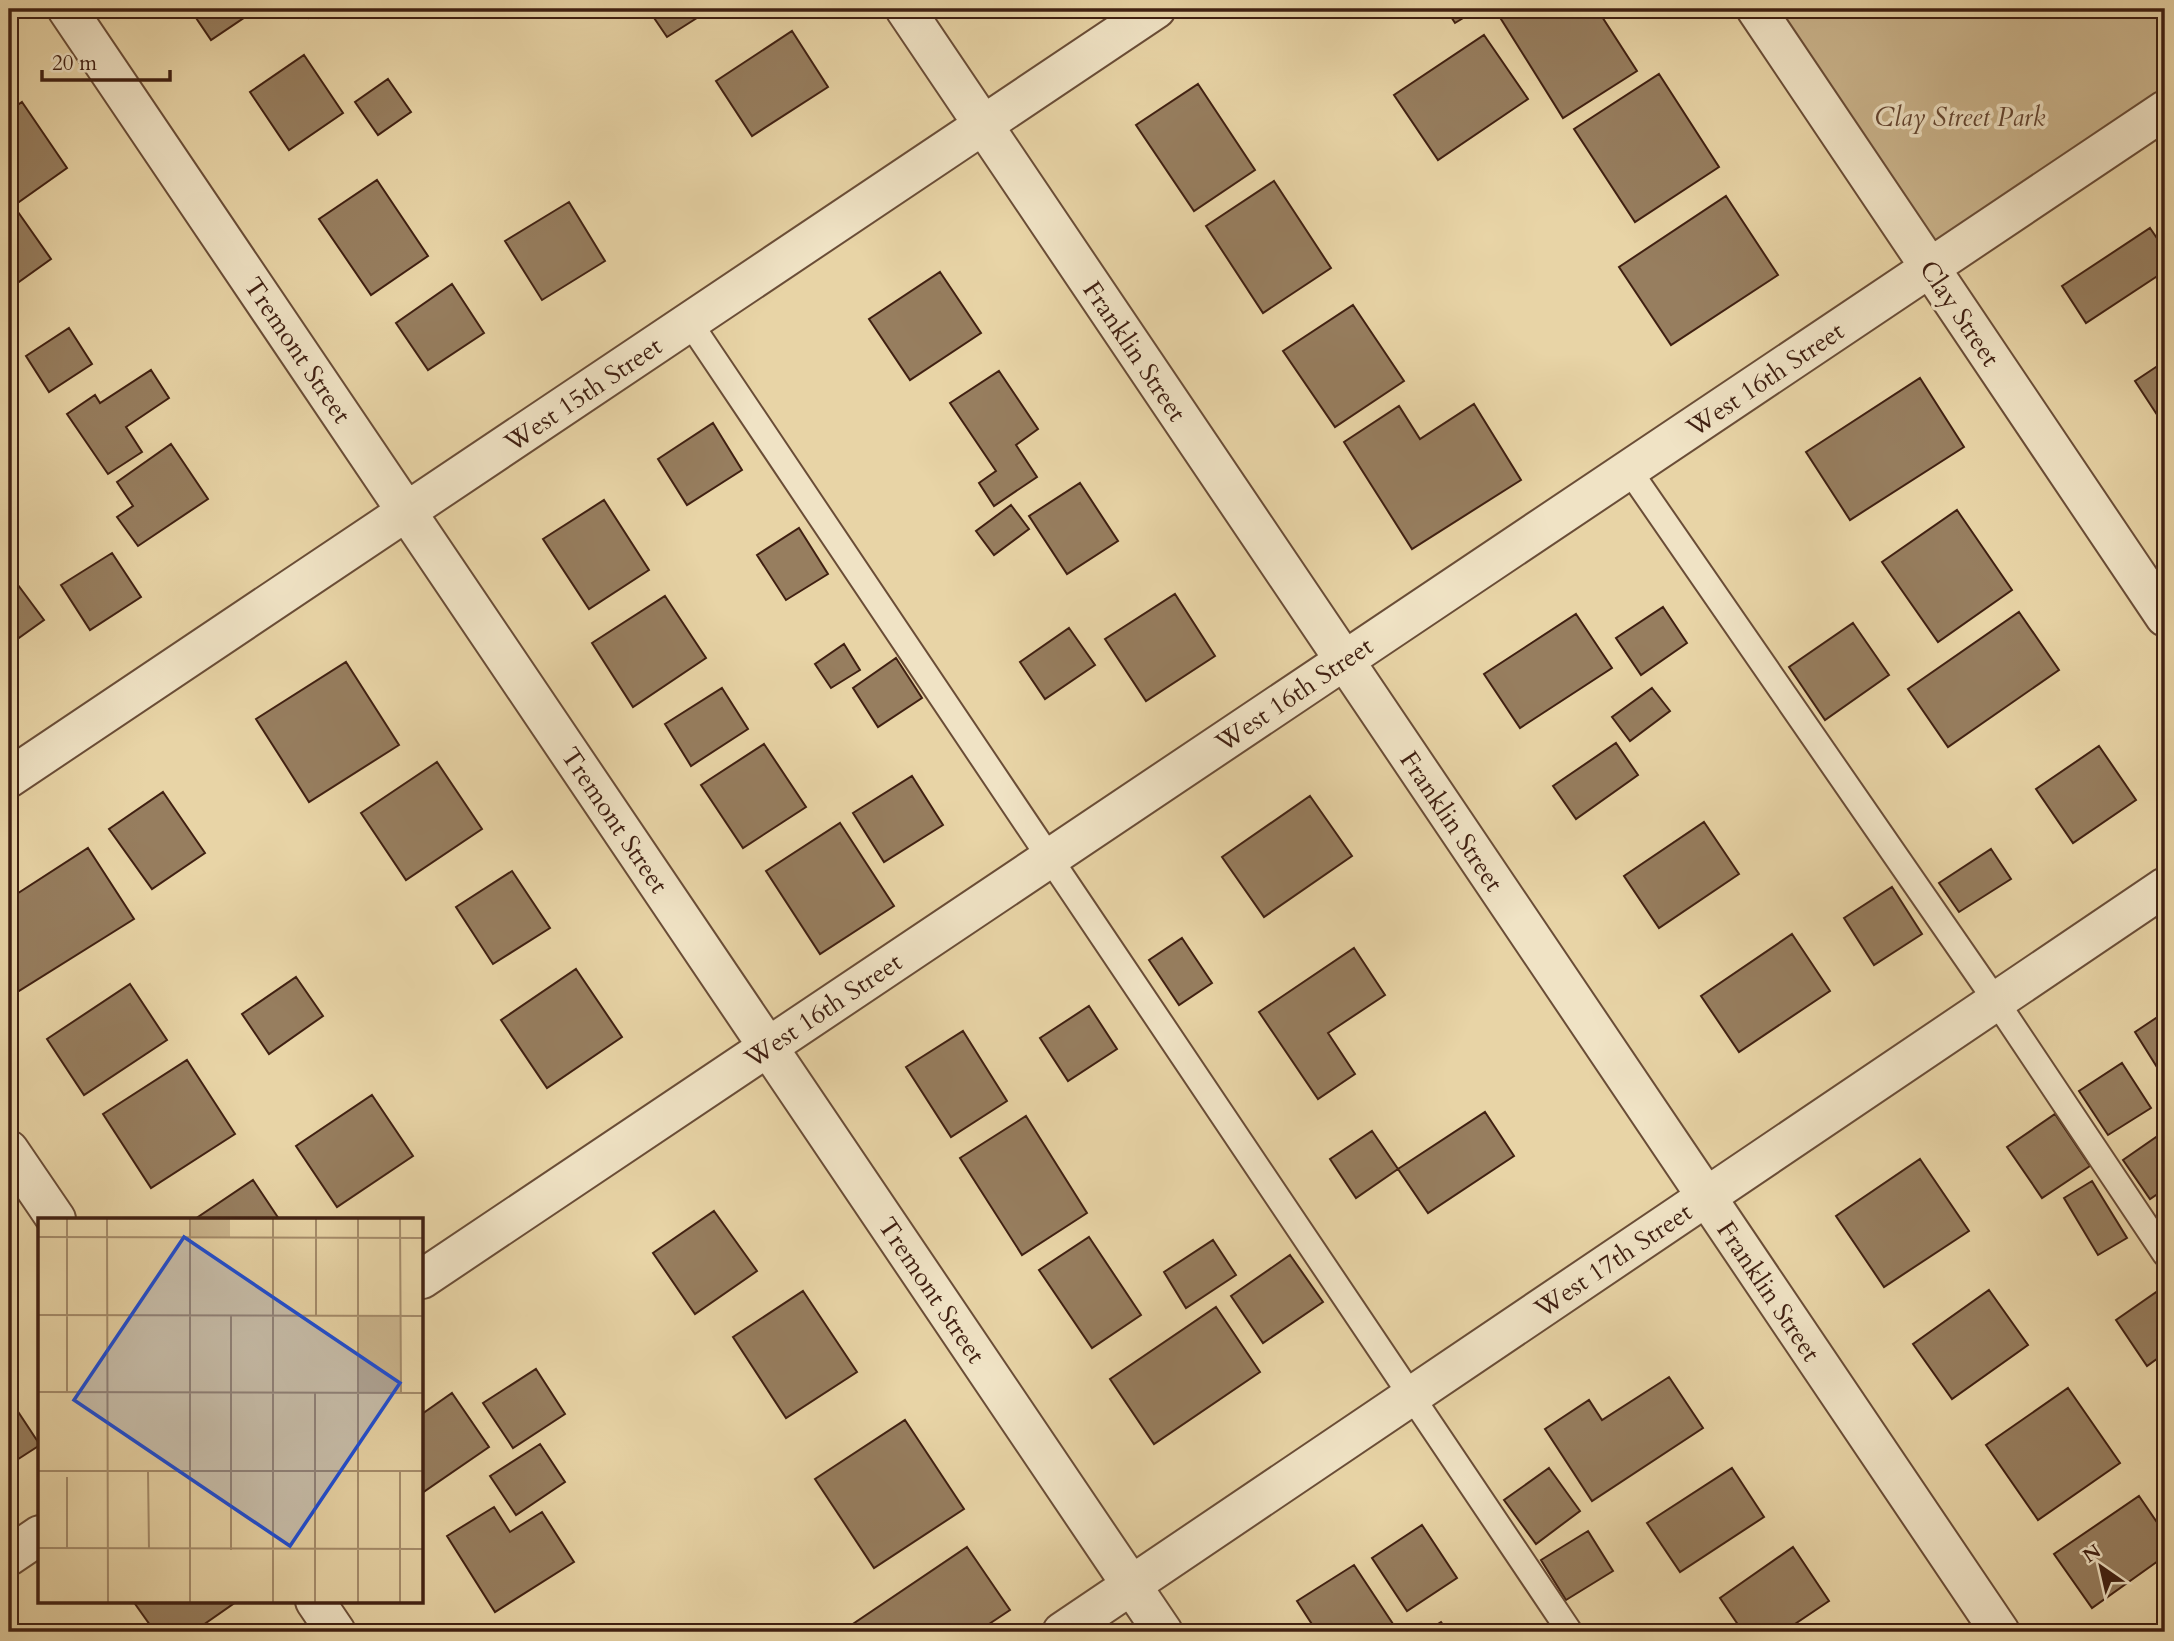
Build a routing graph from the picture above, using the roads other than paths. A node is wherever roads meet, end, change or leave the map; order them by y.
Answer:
1 (67, 9) edge
2 (905, 9) edge
3 (1156, 9) edge
4 (1756, 9) edge
5 (2165, 110) edge
6 (983, 125) junction
7 (1930, 268) junction
8 (690, 323) junction
9 (1629, 470) junction
10 (407, 511) junction
11 (2165, 617) edge
12 (1344, 661) junction
13 (9, 778) edge
14 (1051, 857) junction
15 (2165, 887) edge
16 (1996, 1001) junction
17 (768, 1047) junction
18 (9, 1150) edge
19 (1706, 1197) junction
20 (55, 1218) edge
21 (2165, 1254) edge
22 (424, 1278) edge
23 (1411, 1397) junction
24 (38, 1536) edge
25 (9, 1556) edge
26 (1131, 1585) junction
27 (316, 1602) edge
28 (336, 1632) edge
29 (1062, 1632) edge
30 (1163, 1632) edge
31 (1570, 1632) edge
32 (2000, 1632) edge

1 - 10 street, Tremont Street
2 - 6 street, Franklin Street
3 - 6 street, West 15th Street
4 - 7 street, Clay Street
5 - 7 street, West 16th Street
6 - 8 street, West 15th Street
6 - 12 street, Franklin Street
7 - 9 street, West 16th Street
7 - 11 street, Clay Street
8 - 10 street, West 15th Street
8 - 14 lane
9 - 12 street, West 16th Street
9 - 16 lane
10 - 13 street, West 15th Street
10 - 17 street, Tremont Street
12 - 14 street, West 16th Street
12 - 19 street, Franklin Street
14 - 17 street, West 16th Street
14 - 23 lane
15 - 16 street, West 17th Street
16 - 19 street, West 17th Street
16 - 21 lane
17 - 22 street, West 16th Street
17 - 26 street, Tremont Street
18 - 20 street
19 - 23 street, West 17th Street
19 - 32 street, Franklin Street
23 - 26 street, West 17th Street
23 - 31 lane
24 - 25 street
26 - 29 street, West 17th Street
26 - 30 street, Tremont Street
27 - 28 street

